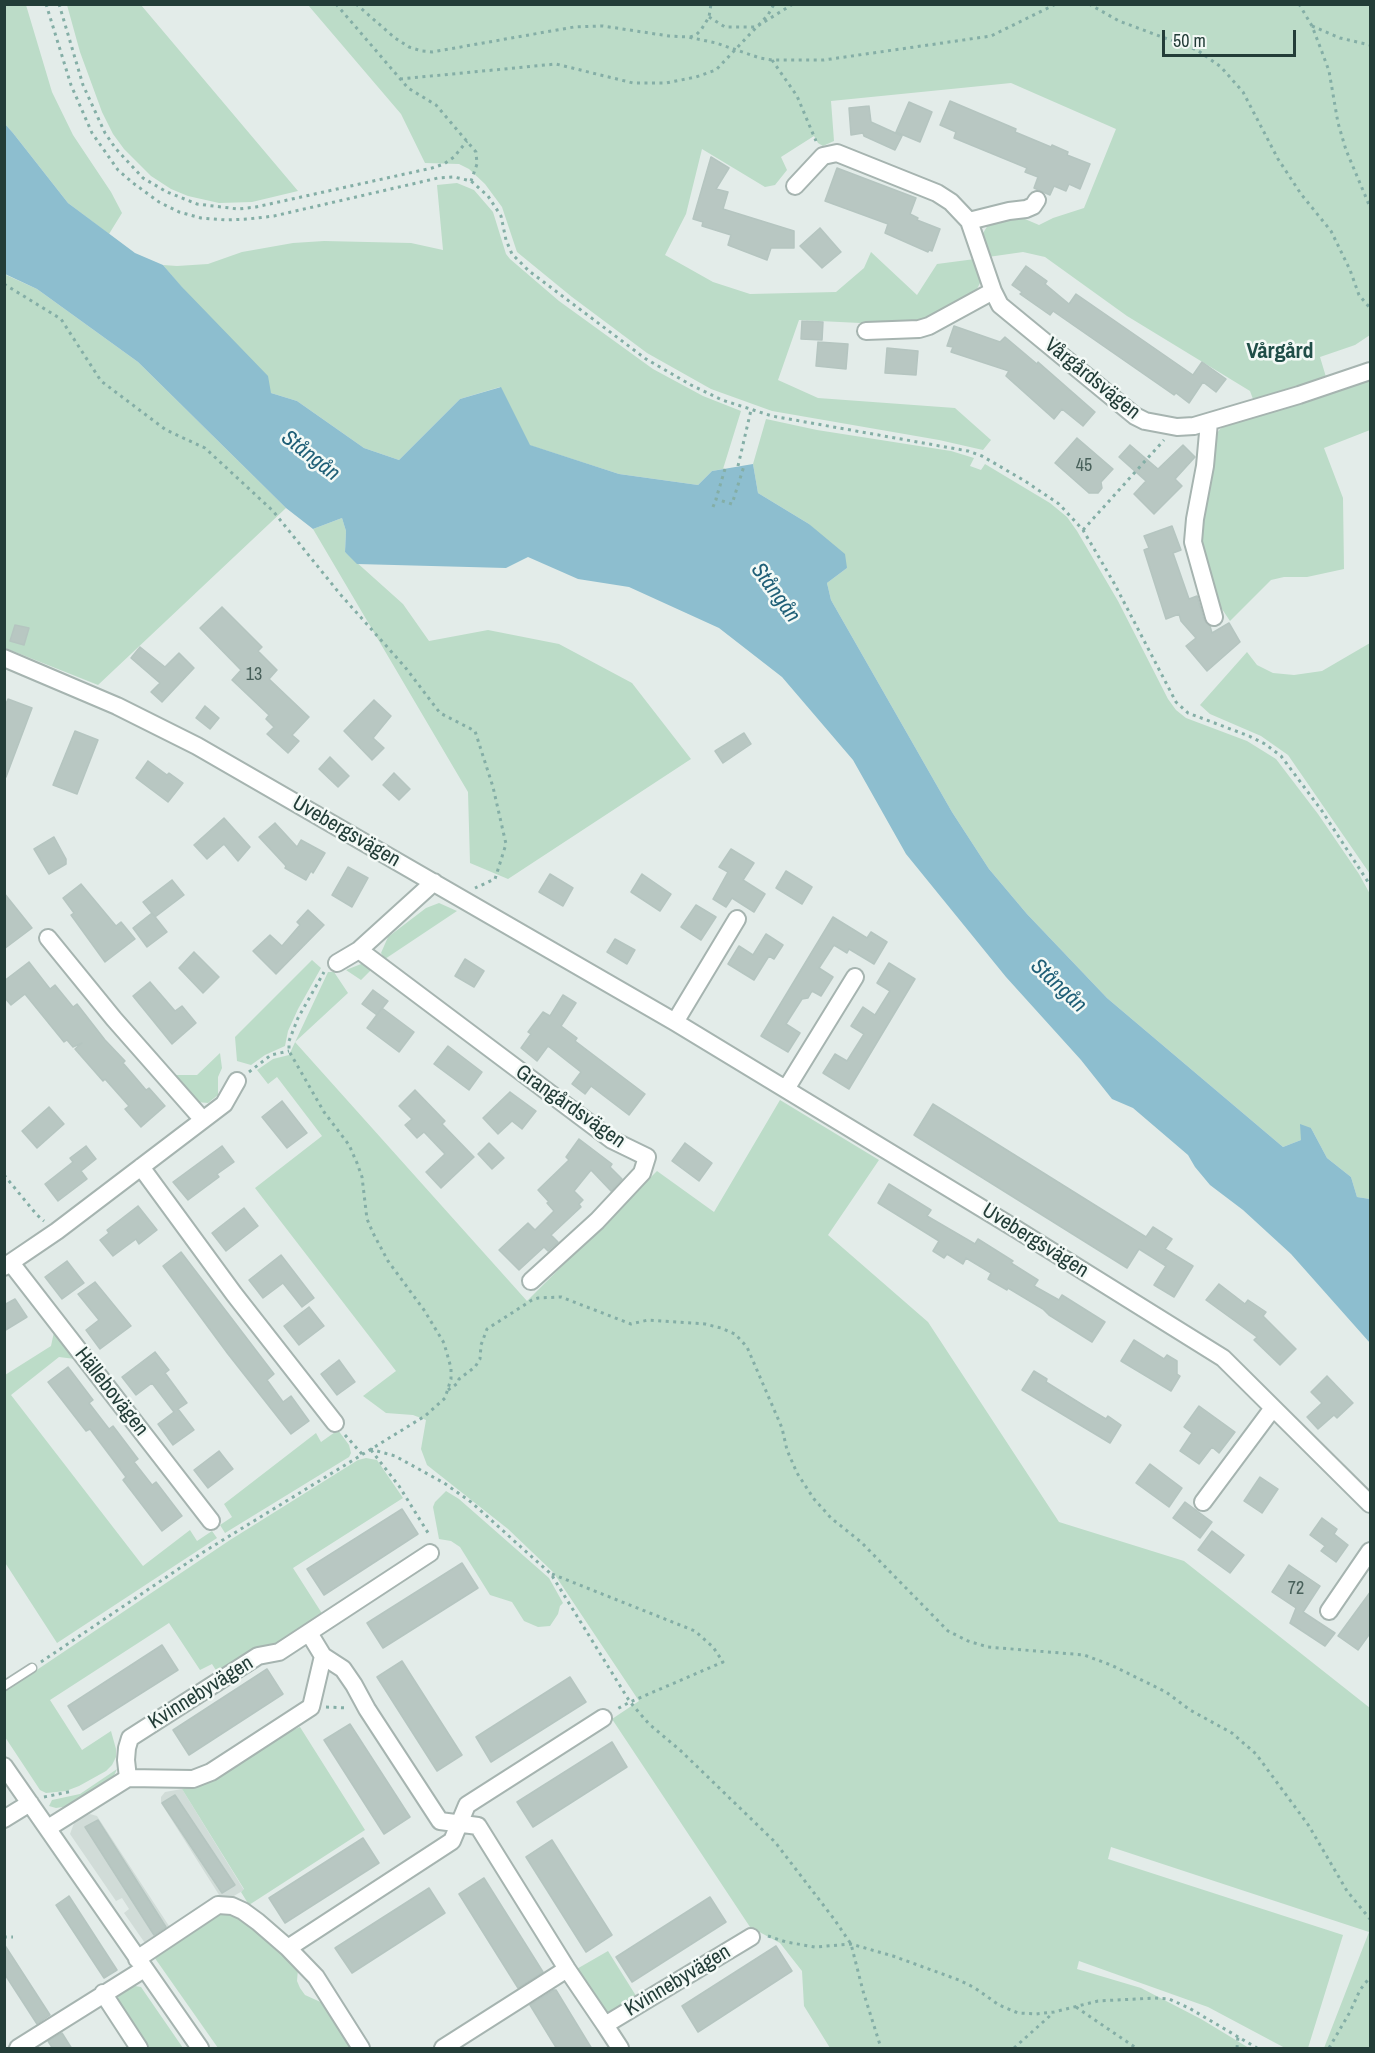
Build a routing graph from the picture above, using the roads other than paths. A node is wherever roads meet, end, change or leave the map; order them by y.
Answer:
1 (795, 186) dead end
2 (1037, 200) dead end
3 (969, 221) junction
4 (993, 291) junction
5 (866, 331) dead end
6 (1371, 371) edge
7 (1209, 422) junction
8 (1214, 617) dead end
9 (6, 662) edge
10 (434, 882) junction
11 (737, 919) dead end
12 (48, 938) dead end
13 (359, 950) junction
14 (338, 963) road end
15 (855, 977) dead end
16 (675, 1022) junction
17 (237, 1081) road end
18 (786, 1089) junction
19 (203, 1120) junction
20 (141, 1167) junction
21 (8, 1265) edge
22 (531, 1281) dead end
23 (1273, 1408) junction
24 (335, 1423) road end
25 (1203, 1502) dead end
26 (1371, 1504) edge
27 (211, 1521) dead end
28 (1371, 1551) edge
29 (430, 1553) road end
30 (1329, 1611) dead end
31 (309, 1633) junction
32 (323, 1656) junction
33 (32, 1668) road end
34 (4, 1686) edge
35 (603, 1718) dead end
36 (4, 1766) edge
37 (128, 1778) junction
38 (30, 1803) junction
39 (4, 1819) edge
40 (460, 1825) junction
41 (48, 1828) junction
42 (751, 1938) road end
43 (288, 1948) junction
44 (140, 1964) junction
45 (567, 1969) junction
46 (104, 1994) junction
47 (605, 2025) junction
48 (18, 2049) edge
49 (139, 2049) edge
50 (200, 2049) edge
51 (361, 2049) edge
52 (443, 2049) edge
53 (620, 2049) edge

1 - 3 street, Vårgårdsvägen
2 - 3 street
3 - 4 street, Vårgårdsvägen
4 - 5 street
4 - 7 street, Vårgårdsvägen
6 - 7 street, Vårgårdsvägen
7 - 8 street
9 - 10 street, Uvebergsvägen
10 - 13 street
10 - 16 street, Uvebergsvägen
11 - 16 street
12 - 19 street
13 - 14 street
13 - 22 street, Grangårdsvägen
15 - 18 street
16 - 18 street, Uvebergsvägen
17 - 19 street, Hällebovägen
18 - 23 street, Uvebergsvägen
19 - 20 street, Hällebovägen
20 - 21 street, Hällebovägen
20 - 24 street
21 - 27 street, Hällebovägen
23 - 25 street
23 - 26 street, Uvebergsvägen
28 - 30 street
29 - 31 street, Kvinnebyvägen
31 - 32 street, Kvinnebyvägen
31 - 37 street, Kvinnebyvägen
32 - 37 street
32 - 40 street, Kvinnebyvägen
33 - 34 lane
35 - 40 street
36 - 38 street
37 - 41 street
38 - 39 street
38 - 41 street
40 - 43 street
40 - 45 street, Kvinnebyvägen
41 - 44 street
42 - 47 street, Kvinnebyvägen
43 - 44 street
43 - 51 street
44 - 46 street
44 - 50 street
45 - 47 street, Kvinnebyvägen
45 - 52 street
46 - 48 street
46 - 49 street
47 - 53 street, Kvinnebyvägen

